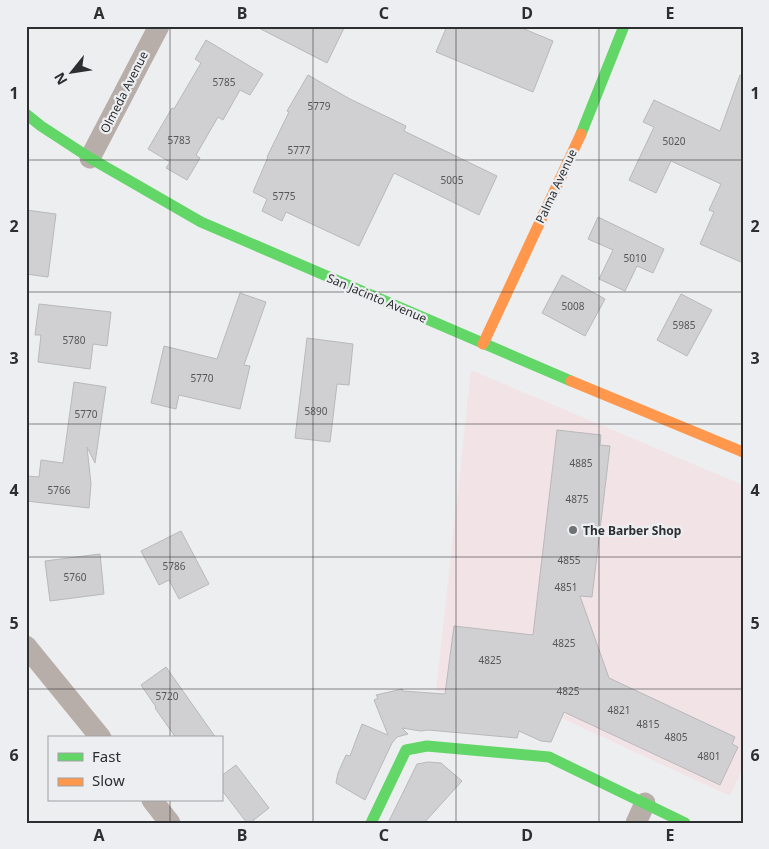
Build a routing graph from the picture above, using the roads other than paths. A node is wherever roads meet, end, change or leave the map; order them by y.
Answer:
1 (159, 26) edge
2 (624, 26) edge
3 (26, 114) edge
4 (90, 158) junction
5 (483, 344) junction
6 (743, 452) edge
7 (26, 646) edge
8 (99, 736) edge
9 (154, 802) edge
10 (645, 803) junction
11 (170, 823) edge
12 (370, 823) edge
13 (636, 823) edge
14 (685, 823) edge

1 - 4 street, Olmeda Avenue
2 - 5 street, Palma Avenue
3 - 4 street, San Jacinto Avenue
4 - 5 street, San Jacinto Avenue
5 - 6 street, San Jacinto Avenue
7 - 8 street
9 - 11 street
10 - 12 street
10 - 13 street
10 - 14 street

